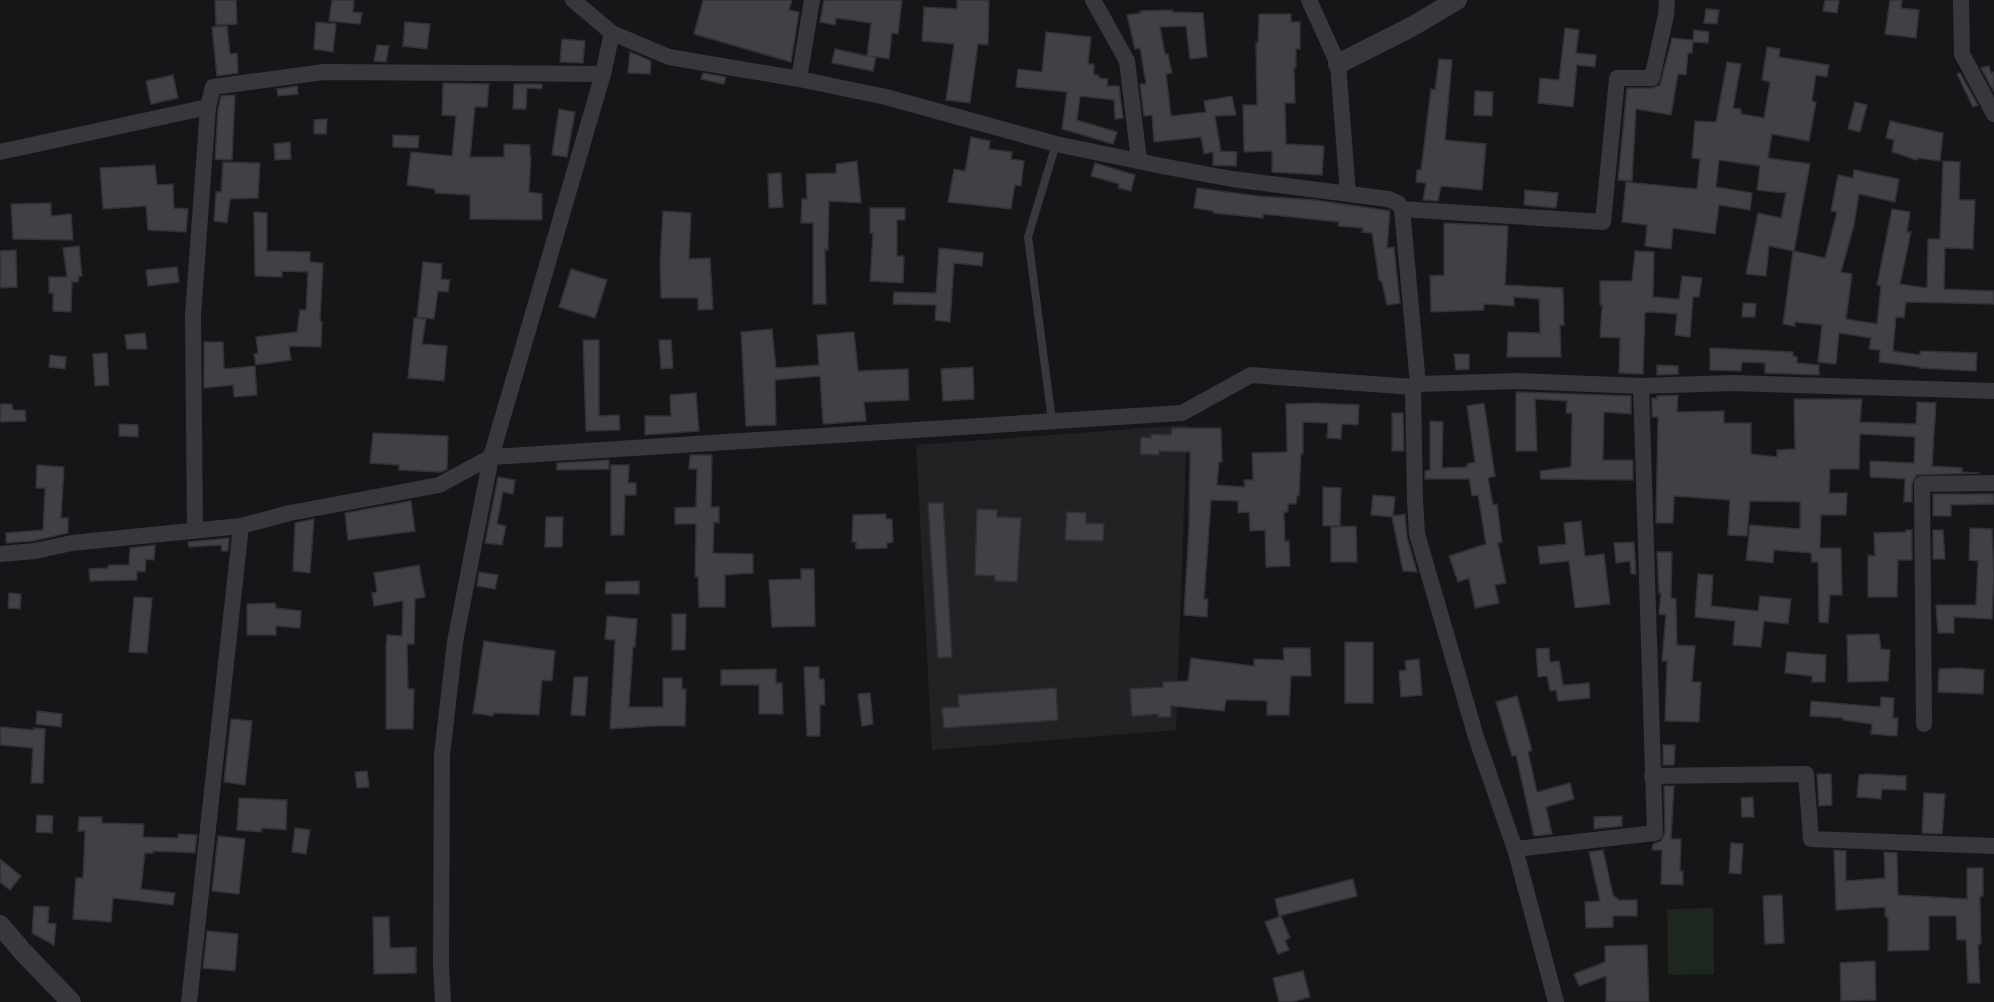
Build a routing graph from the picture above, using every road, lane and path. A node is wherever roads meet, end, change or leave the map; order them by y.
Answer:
1 (573, 0) edge
2 (812, 0) edge
3 (1094, 0) edge
4 (1309, 0) edge
5 (1458, 0) edge
6 (1666, 0) edge
7 (1961, 0) edge
8 (1439, 6) edge
9 (612, 33) junction
10 (1338, 64) junction
11 (603, 74) junction
12 (800, 79) junction
13 (208, 107) junction
14 (1994, 114) edge
15 (1056, 144) junction
16 (0, 152) edge
17 (1139, 160) junction
18 (1348, 193) junction
19 (1402, 209) junction
20 (1416, 385) junction
21 (1641, 386) junction
22 (1994, 391) edge
23 (1052, 420) junction
24 (491, 457) junction
25 (1994, 483) edge
26 (241, 526) junction
27 (195, 531) junction
28 (0, 554) edge
29 (1924, 724) dead end
30 (1652, 776) junction
31 (1994, 846) edge
32 (1515, 849) junction
33 (0, 925) edge
34 (0, 946) edge
35 (21, 951) junction
36 (71, 1002) edge
37 (189, 1002) edge
38 (443, 1002) edge
39 (1556, 1002) edge

1 - 9 street
2 - 12 street
3 - 17 street
4 - 10 street
5 - 8 street
6 - 19 street
7 - 14 street
8 - 10 street
9 - 11 street
9 - 12 street
10 - 18 street
11 - 13 street
11 - 24 street
12 - 15 street
13 - 16 street
13 - 27 street
15 - 17 street
15 - 23 lane
17 - 18 street
18 - 19 street
19 - 20 street
20 - 21 street
20 - 23 street
20 - 32 street
21 - 22 street
21 - 30 street
23 - 24 street
24 - 26 street
24 - 38 street
25 - 29 street
26 - 27 street
26 - 37 street
27 - 28 street
30 - 31 street
30 - 32 street
32 - 39 street
33 - 35 street
34 - 35 street
35 - 36 street

